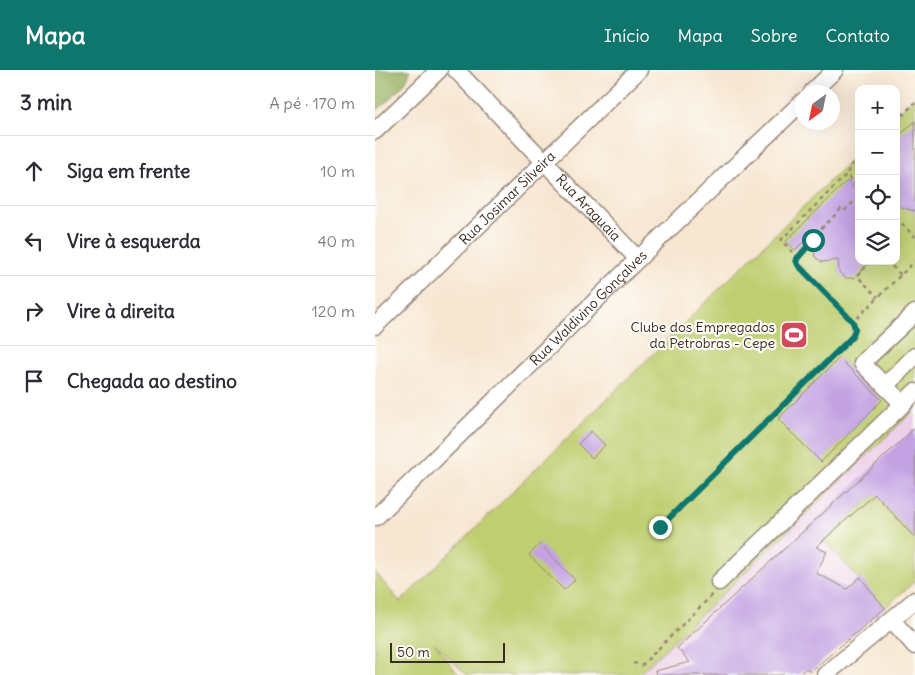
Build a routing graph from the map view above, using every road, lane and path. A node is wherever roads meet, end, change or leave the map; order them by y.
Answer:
1 (439, 70) edge
2 (456, 70) edge
3 (639, 70) edge
4 (835, 70) edge
5 (819, 85) edge
6 (915, 103) edge
7 (795, 109) edge
8 (900, 117) edge
9 (375, 131) edge
10 (545, 160) junction
11 (855, 161) edge
12 (847, 174) junction
13 (855, 183) edge
14 (855, 201) edge
15 (898, 220) edge
16 (915, 237) edge
17 (798, 258) junction
18 (638, 259) junction
19 (915, 261) edge
20 (867, 265) edge
21 (890, 265) edge
22 (901, 275) junction
23 (878, 297) junction
24 (915, 312) edge
25 (853, 322) junction
26 (375, 326) edge
27 (915, 356) edge
28 (885, 386) junction
29 (915, 392) edge
30 (903, 404) junction
31 (376, 517) edge
32 (660, 527) dead end
33 (719, 582) joint
34 (915, 600) edge
35 (893, 620) junction
36 (915, 646) edge
37 (633, 663) dead end
38 (825, 675) edge

1 - 9 street
2 - 10 street, Rua Araguaia
3 - 10 street, Rua Josimar Silveira
4 - 5 street
6 - 8 path
7 - 18 street, Rua Waldivino Gonçalves
10 - 18 street, Rua Araguaia
10 - 26 street, Rua Josimar Silveira
11 - 12 path
12 - 13 path
12 - 17 path
14 - 17 path
15 - 16 path
17 - 25 path
18 - 31 street, Rua Waldivino Gonçalves
19 - 22 path
20 - 23 path
21 - 22 path
22 - 23 path
23 - 25 path
24 - 28 street
25 - 32 path
27 - 28 street
28 - 30 street
29 - 30 street
30 - 33 street
33 - 37 path
34 - 35 street
35 - 36 street
35 - 38 street

